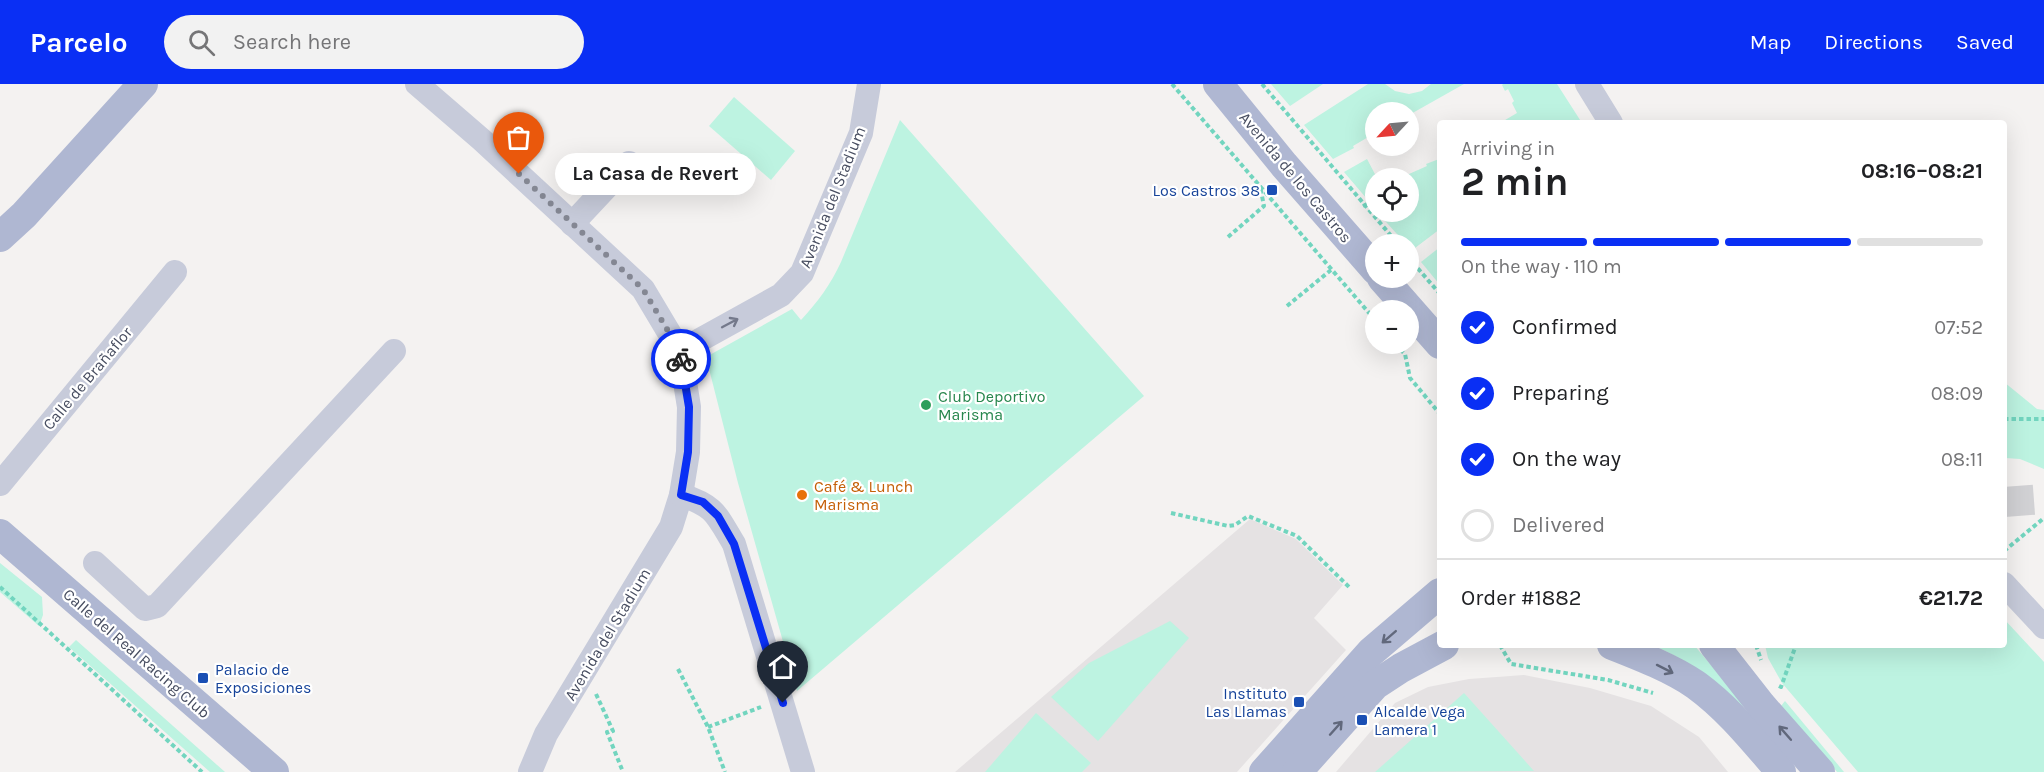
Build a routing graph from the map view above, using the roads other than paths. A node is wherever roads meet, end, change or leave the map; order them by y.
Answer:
1 (143, 84) edge
2 (417, 84) edge
3 (869, 84) edge
4 (1218, 84) edge
5 (1587, 84) edge
6 (1609, 120) edge
7 (629, 164) dead end
8 (24, 215) junction
9 (572, 224) junction
10 (0, 237) edge
11 (0, 251) edge
12 (1365, 257) edge
13 (175, 272) dead end
14 (1393, 288) edge
15 (1435, 328) edge
16 (394, 351) dead end
17 (680, 351) junction
18 (0, 484) edge
19 (681, 495) junction
20 (0, 534) edge
21 (95, 564) dead end
22 (2007, 587) edge
23 (1437, 596) edge
24 (2044, 627) edge
25 (1438, 648) edge
26 (1619, 648) edge
27 (1717, 648) edge
28 (1736, 648) edge
29 (1766, 690) junction
30 (274, 772) edge
31 (530, 772) edge
32 (803, 772) edge
33 (1264, 772) edge
34 (1297, 772) edge
35 (1781, 772) edge
36 (1820, 772) edge

1 - 8 main road
2 - 9 street, Avenida del Stadium
17 -> 3 street, Avenida del Stadium
4 - 12 main road, Avenida de los Castros
5 - 6 street
7 - 9 street
8 - 10 main road
8 - 11 main road
9 - 17 street, Avenida del Stadium
13 - 18 street, Calle de Brañaflor
14 - 15 main road
16 - 21 street
17 - 19 street, Avenida del Stadium
19 - 31 street, Avenida del Stadium
19 - 32 street
20 - 30 main road, Calle del Real Racing Club
22 - 24 street
23 -> 33 main road
34 -> 25 main road
26 -> 35 main road
27 - 29 main road
28 - 29 main road
36 -> 29 main road

